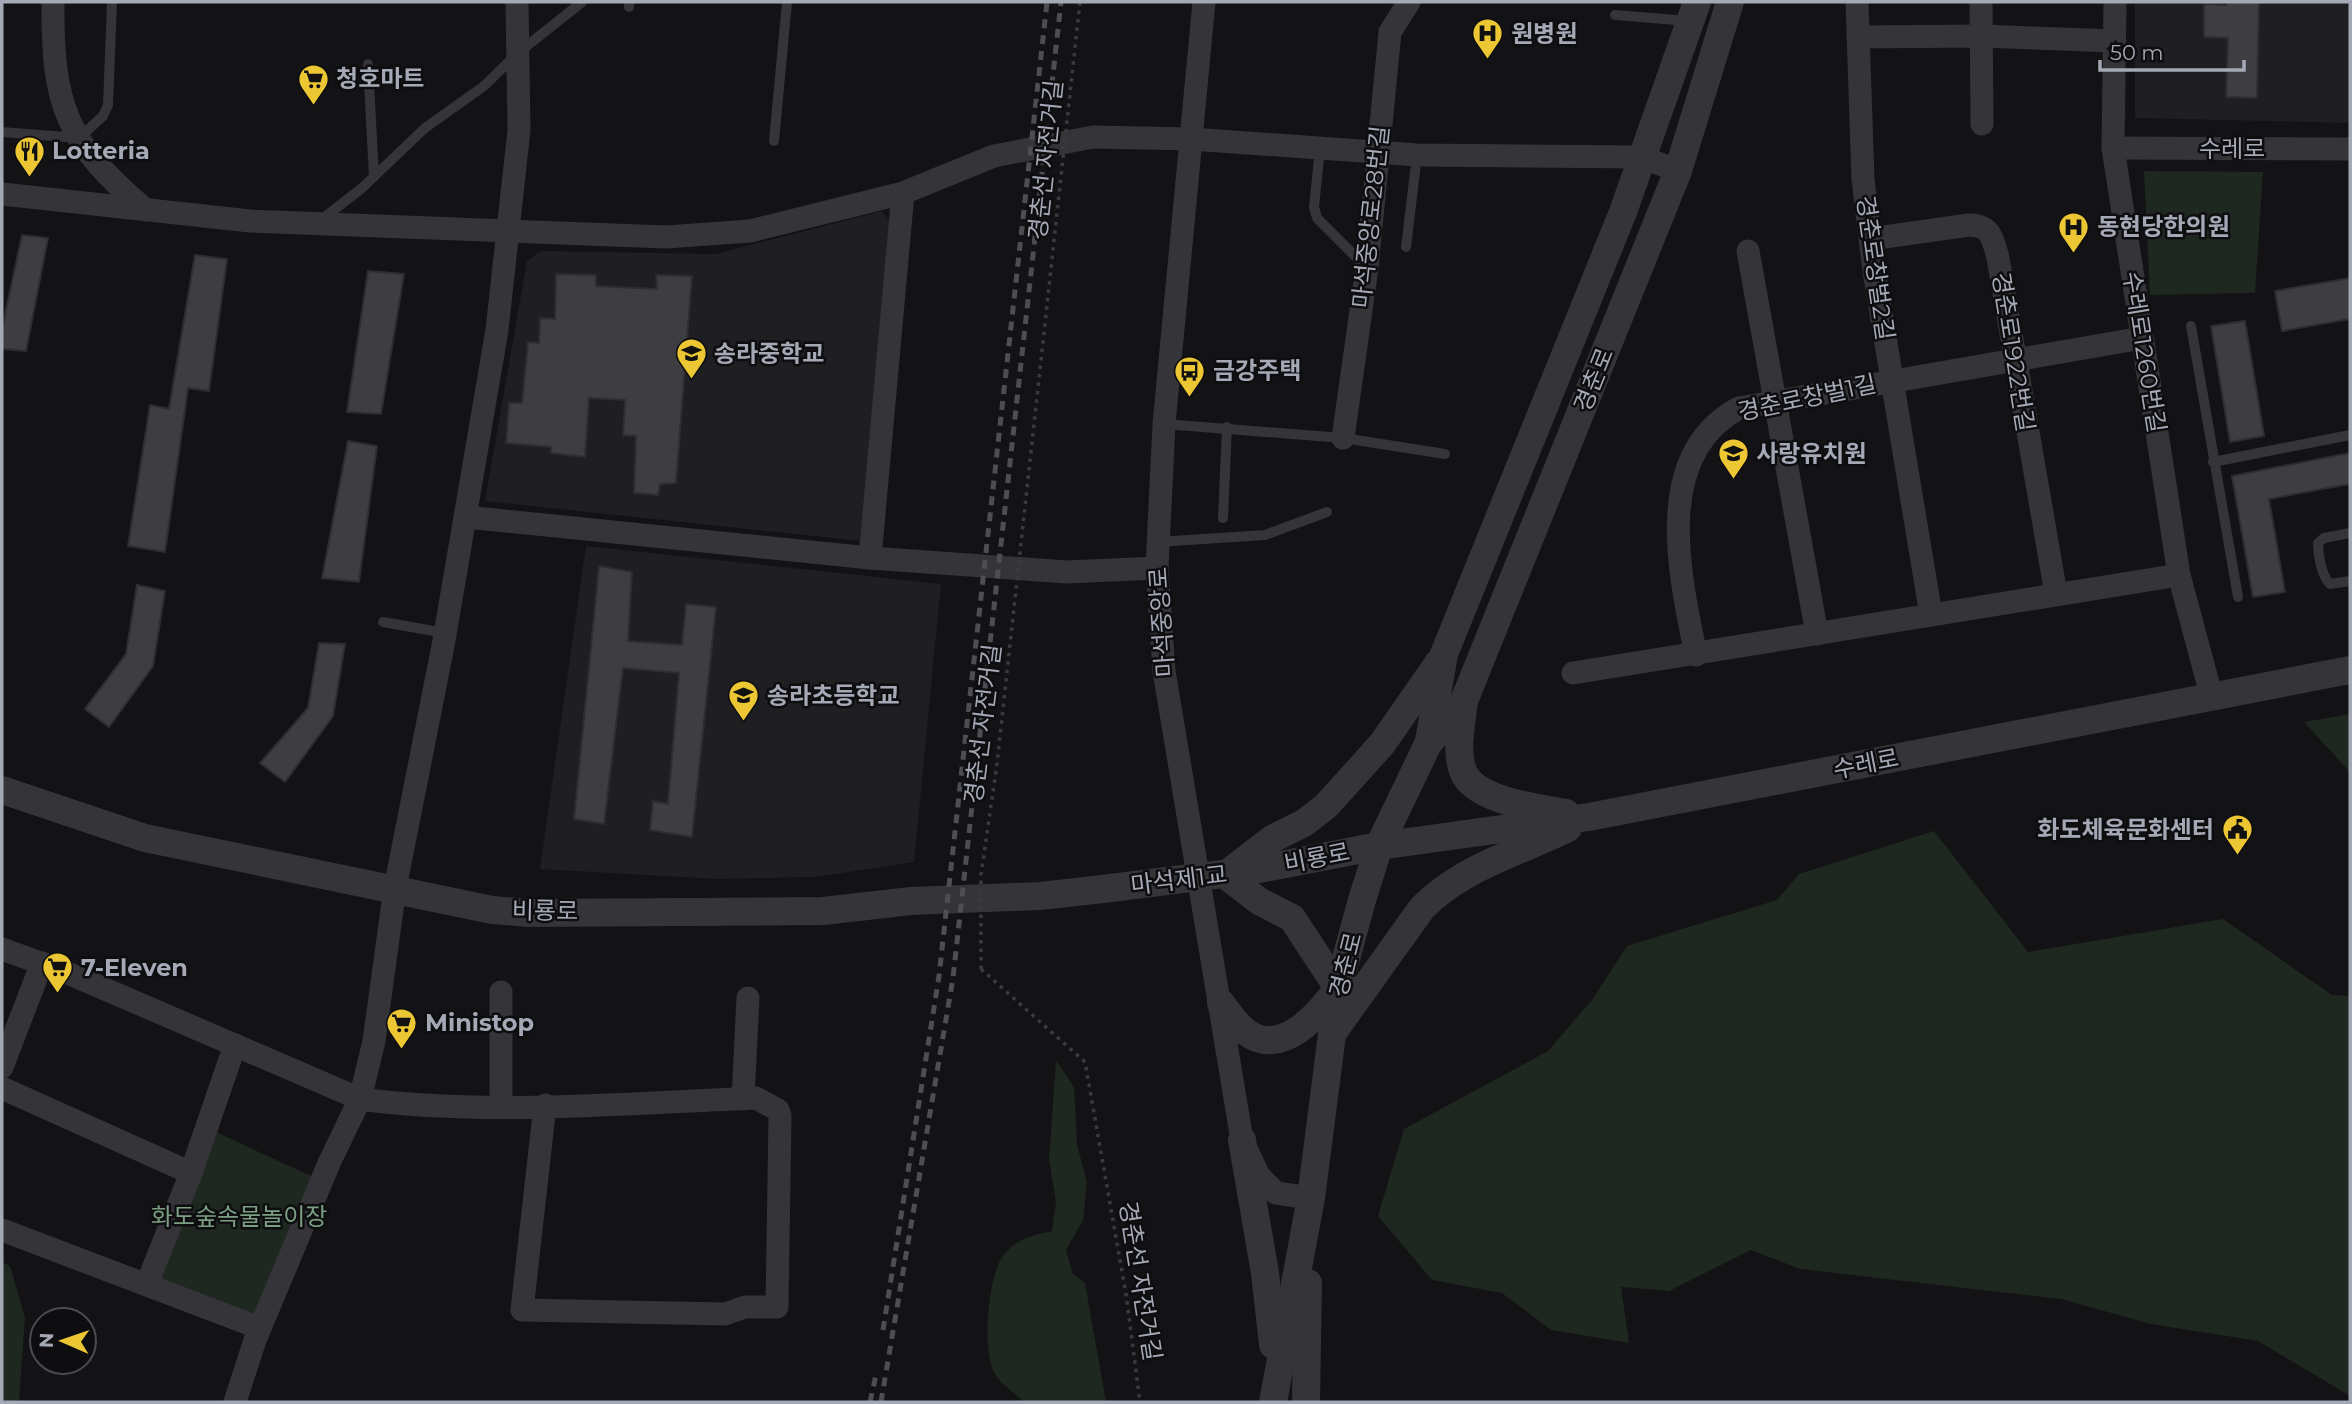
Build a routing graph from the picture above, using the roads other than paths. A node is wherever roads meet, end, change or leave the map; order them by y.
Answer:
1 (54, 2) edge
2 (111, 2) edge
3 (517, 2) edge
4 (582, 2) edge
5 (787, 2) edge
6 (1204, 2) edge
7 (1409, 2) edge
8 (1730, 2) edge
9 (1857, 2) edge
10 (1980, 2) edge
11 (2115, 2) edge
12 (1694, 11) edge
13 (1615, 15) dead end
14 (1980, 36) junction
15 (1858, 37) junction
16 (2115, 41) junction
17 (518, 53) junction
18 (368, 64) dead end
19 (1982, 124) dead end
20 (2, 132) edge
21 (79, 138) junction
22 (1191, 139) junction
23 (774, 141) dead end
24 (1320, 148) junction
25 (2113, 148) junction
26 (2350, 149) edge
27 (1379, 153) junction
28 (1417, 155) junction
29 (1642, 157) junction
30 (1678, 172) junction
31 (374, 177) junction
32 (903, 193) junction
33 (2, 194) edge
34 (146, 210) junction
35 (316, 224) junction
36 (510, 229) junction
37 (1870, 239) junction
38 (1406, 247) dead end
39 (1748, 251) dead end
40 (1367, 268) junction
41 (2191, 326) dead end
42 (2142, 338) junction
43 (2014, 359) junction
44 (1891, 381) junction
45 (1775, 402) junction
46 (1164, 424) junction
47 (1227, 427) junction
48 (2350, 435) edge
49 (1343, 438) junction
50 (1445, 454) dead end
51 (2213, 462) junction
52 (1327, 512) dead end
53 (466, 517) junction
54 (1223, 518) dead end
55 (2350, 533) edge
56 (1157, 542) junction
57 (870, 558) junction
58 (1157, 569) junction
59 (2179, 575) junction
60 (2350, 581) edge
61 (2056, 594) junction
62 (2238, 597) dead end
63 (1931, 615) junction
64 (383, 622) dead end
65 (445, 633) junction
66 (1817, 634) junction
67 (1444, 654) junction
68 (1696, 655) junction
69 (2350, 670) edge
70 (1573, 673) dead end
71 (2212, 698) junction
72 (1464, 701) junction
73 (1428, 744) junction
74 (2, 790) edge
75 (1589, 817) junction
76 (1379, 846) junction
77 (1254, 870) joint
78 (1225, 875) junction
79 (395, 888) junction
80 (1103, 889) joint
81 (2, 949) edge
82 (42, 963) junction
83 (1338, 988) junction
84 (501, 992) dead end
85 (748, 998) dead end
86 (1221, 1003) junction
87 (1330, 1036) junction
88 (236, 1045) junction
89 (2, 1067) edge
90 (2, 1088) edge
91 (743, 1098) junction
92 (360, 1099) junction
93 (502, 1105) junction
94 (545, 1105) junction
95 (1242, 1140) junction
96 (191, 1173) junction
97 (1311, 1199) junction
98 (2, 1230) edge
99 (147, 1284) junction
100 (260, 1328) junction
101 (1276, 1374) junction
102 (235, 1402) edge
103 (1273, 1402) edge
104 (1306, 1402) edge

1 - 21 street
2 - 21 lane
3 - 17 street
4 - 17 lane
5 - 23 lane
6 - 22 street, 마석중앙로
7 - 27 street, 마석중앙로28번길
8 - 30 street, 경춘로
9 - 15 street, 경춘로창벌2길
10 - 14 street
11 - 16 street, 수레로1260번길
12 - 13 lane
12 - 29 street, 경춘로
14 - 15 street
14 - 16 street
14 - 19 street
15 - 37 street, 경춘로창벌2길
16 - 25 street, 수레로1260번길
17 - 31 lane
17 - 36 street
18 - 31 lane
20 - 21 lane
21 - 34 street
22 - 24 street
22 - 32 street
22 - 46 street, 마석중앙로
24 - 27 street
24 - 40 lane
25 - 26 street, 수레로
25 - 42 street, 수레로1260번길
27 - 28 street
27 - 40 street, 마석중앙로28번길
28 - 29 street
28 - 38 lane
29 - 30 street
29 - 67 street, 경춘로
30 - 72 street, 경춘로
31 - 35 lane
32 - 36 street
32 - 57 street
33 - 34 street
34 - 35 street
35 - 36 street
36 - 53 street
37 - 43 street, 경춘로1922번길
37 - 44 street, 경춘로창벌2길
39 - 45 street
40 - 49 street, 마석중앙로28번길
41 - 51 lane
42 - 43 street, 경춘로창벌1길
42 - 59 street, 수레로1260번길
43 - 44 street, 경춘로창벌1길
43 - 61 street, 경춘로1922번길
44 - 45 street, 경춘로창벌1길
44 - 63 street, 경춘로창벌2길
45 - 66 street
45 - 68 street, 경춘로창벌1길
46 - 47 lane
46 - 56 street, 마석중앙로
47 - 49 lane
47 - 54 lane
48 - 51 lane
49 - 50 lane
51 - 62 lane
52 - 56 lane
53 - 57 street
53 - 65 street
55 - 60 lane
56 - 58 street, 마석중앙로
57 - 58 street
58 - 86 street, 마석중앙로
59 - 61 street
59 - 71 street, 수레로1260번길
61 - 63 street
63 - 66 street
64 - 65 lane
65 - 79 street
66 - 68 street
67 - 73 street, 경춘로
67 - 78 street
68 - 70 street
69 - 71 street, 수레로
71 - 75 street, 수레로
72 - 73 street, 경춘로
72 - 75 street
73 - 76 street, 경춘로
74 - 79 street, 비룡로
75 - 76 street, 수레로
75 - 87 street
76 - 77 street, 비룡로
76 - 83 street, 경춘로
77 - 78 street, 마석제1교, bridge
78 - 80 street, 마석제1교, bridge
78 - 83 street
79 - 80 street, 비룡로
79 - 92 street
81 - 82 street
82 - 88 street
82 - 89 street
83 - 86 street
83 - 87 street, 경춘로
84 - 93 street
85 - 91 street
86 - 95 street, 마석중앙로
87 - 97 street, 경춘로
88 - 92 street
88 - 96 street
90 - 96 street
91 - 94 street
91 - 94 street
92 - 93 street
92 - 100 street
93 - 94 street
95 - 97 street, 마석중앙로
95 - 101 street
96 - 99 street
97 - 101 street, 경춘로
97 - 104 street, 경춘로
98 - 99 street
99 - 100 street
100 - 102 street
101 - 103 street, 경춘로

